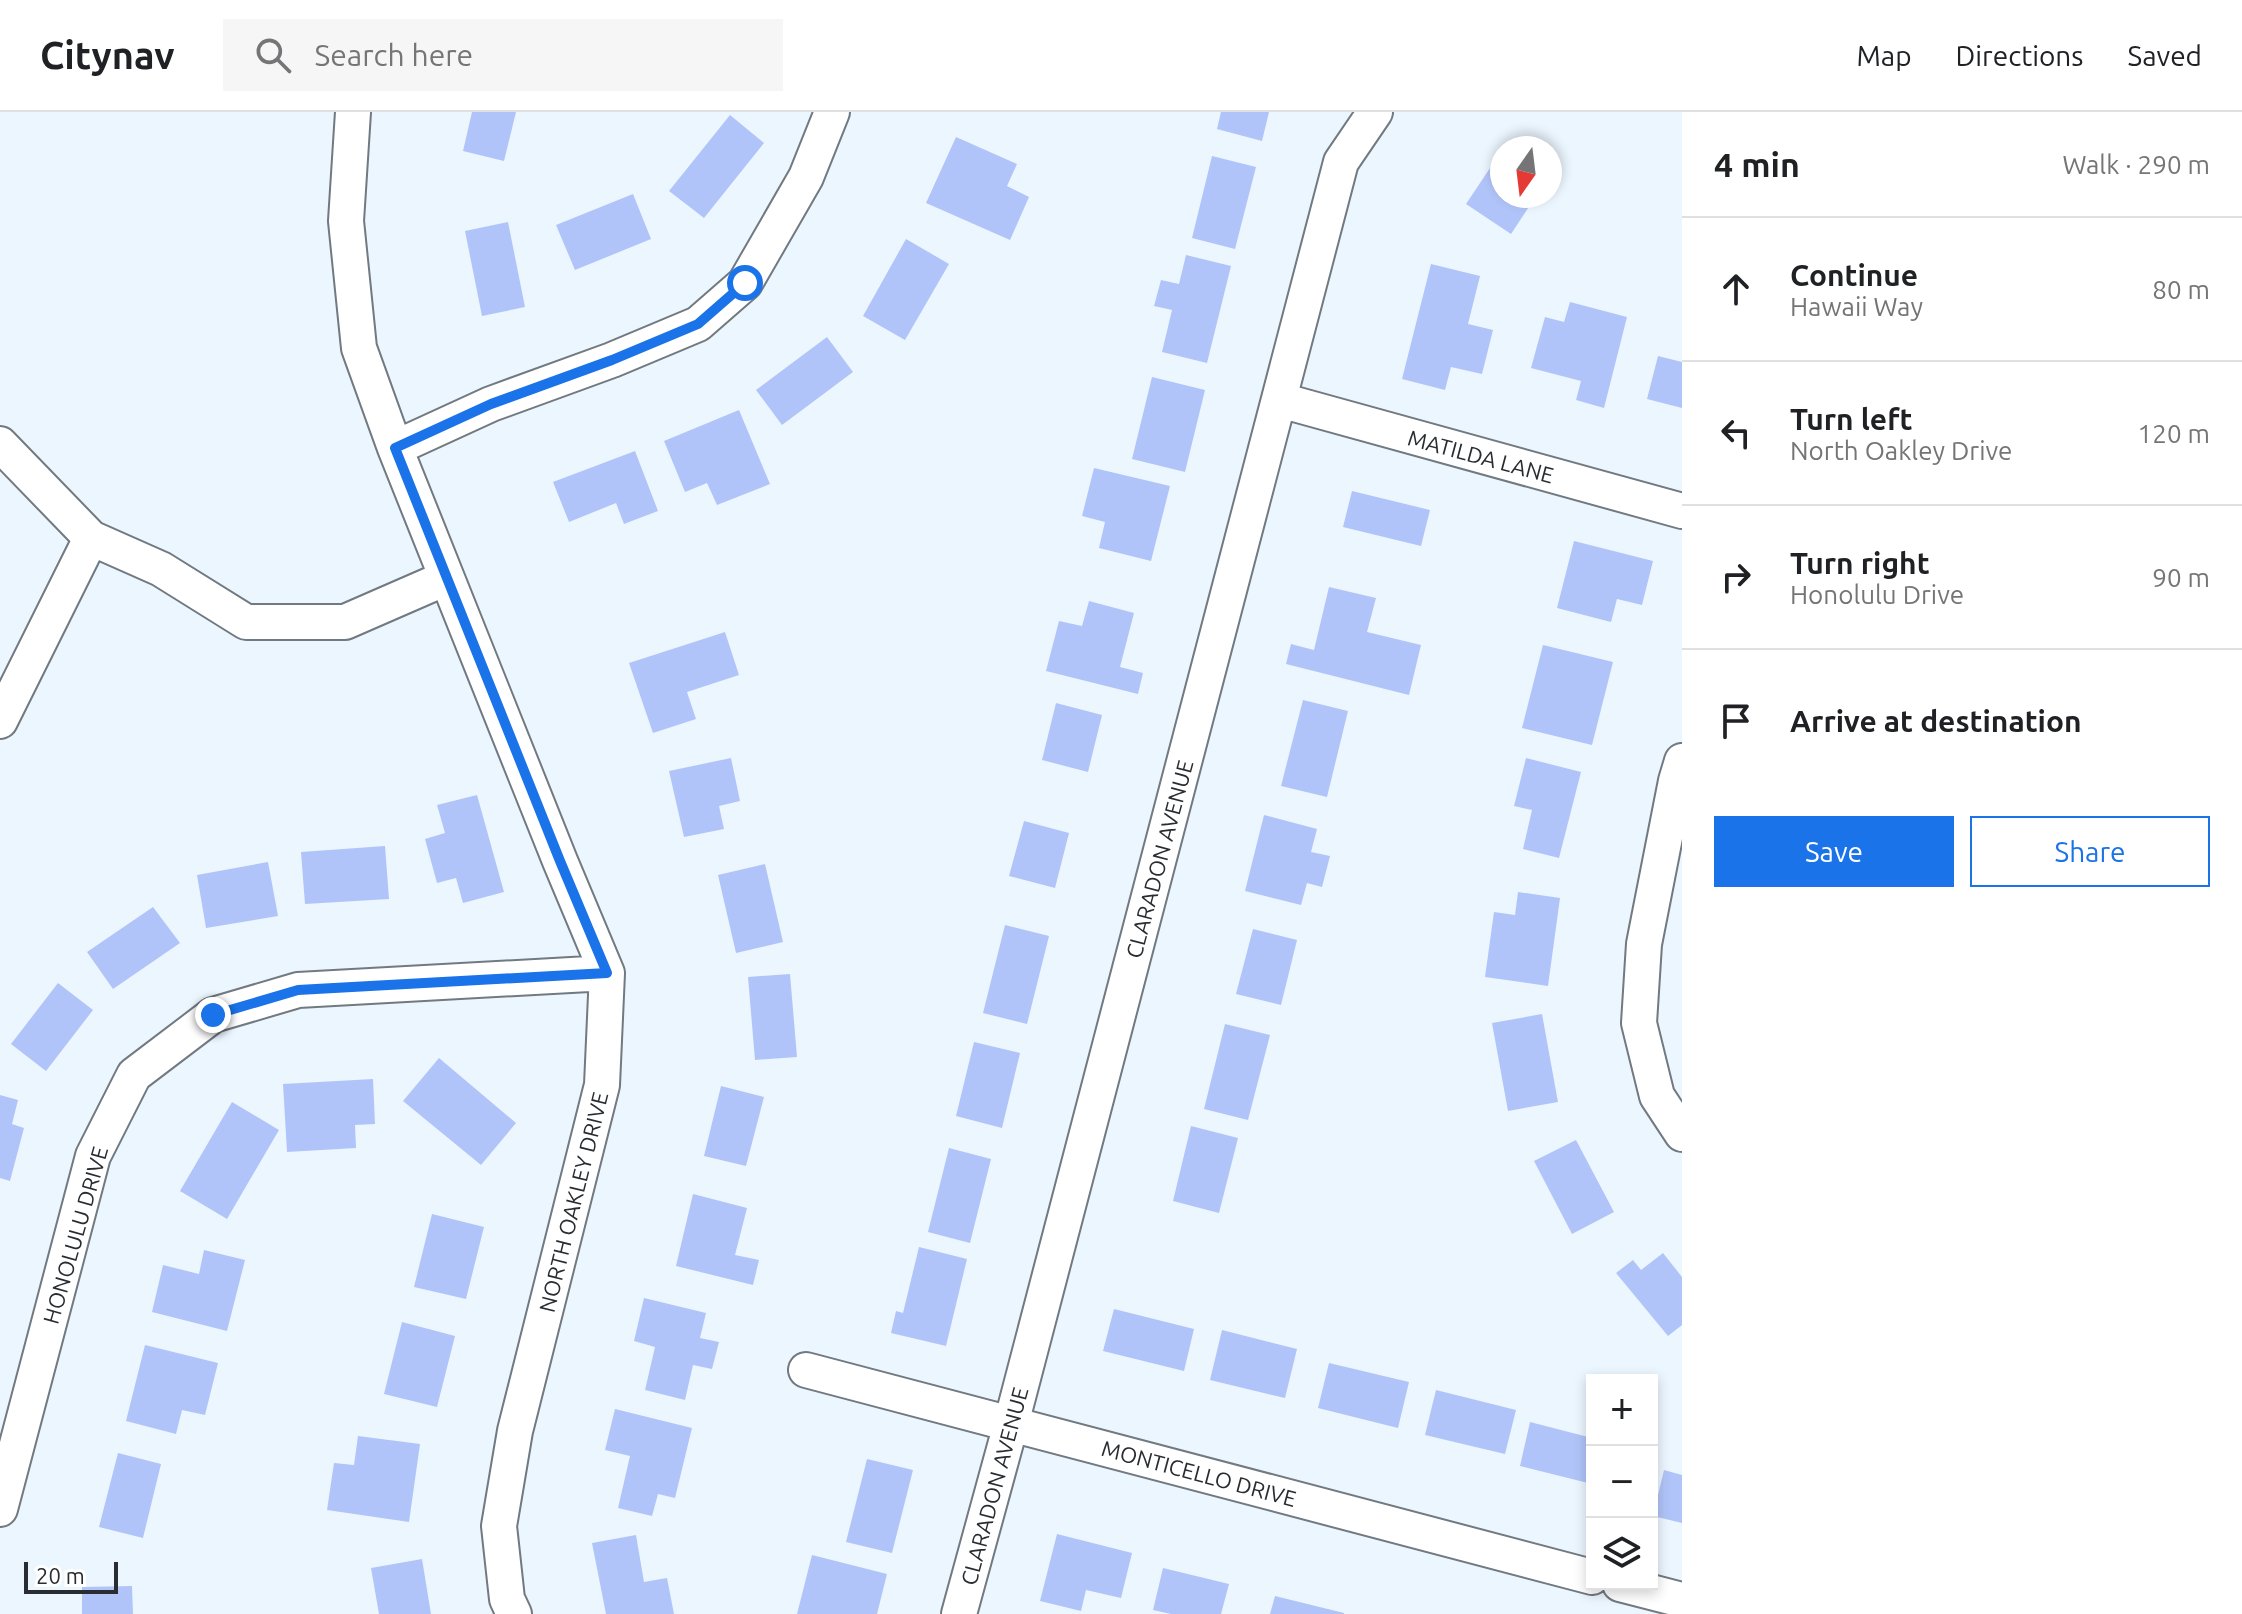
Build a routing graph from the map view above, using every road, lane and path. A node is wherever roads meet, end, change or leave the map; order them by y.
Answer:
1 (353, 112) edge
2 (832, 112) edge
3 (1375, 112) edge
4 (1280, 400) junction
5 (0, 444) edge
6 (395, 448) junction
7 (1682, 511) edge
8 (91, 538) junction
9 (446, 578) junction
10 (0, 721) edge
11 (1682, 761) edge
12 (607, 973) junction
13 (1682, 1134) edge
14 (806, 1370) dead end
15 (1011, 1424) junction
16 (0, 1509) edge
17 (1586, 1575) edge
18 (1643, 1590) edge
19 (1682, 1600) edge
20 (514, 1614) edge
21 (959, 1614) edge

1 - 6 street, NORTH OAKLEY DRIVE
2 - 6 street
3 - 4 street, CLARADON AVENUE
4 - 7 street, MATILDA LANE
4 - 15 street, CLARADON AVENUE
5 - 8 street
6 - 9 street, NORTH OAKLEY DRIVE
8 - 9 street
8 - 10 street
9 - 12 street, NORTH OAKLEY DRIVE
11 - 13 street
12 - 16 street, HONOLULU DRIVE
12 - 20 street, NORTH OAKLEY DRIVE
14 - 15 street, MONTICELLO DRIVE
15 - 17 street, MONTICELLO DRIVE
15 - 21 street, CLARADON AVENUE
18 - 19 street

